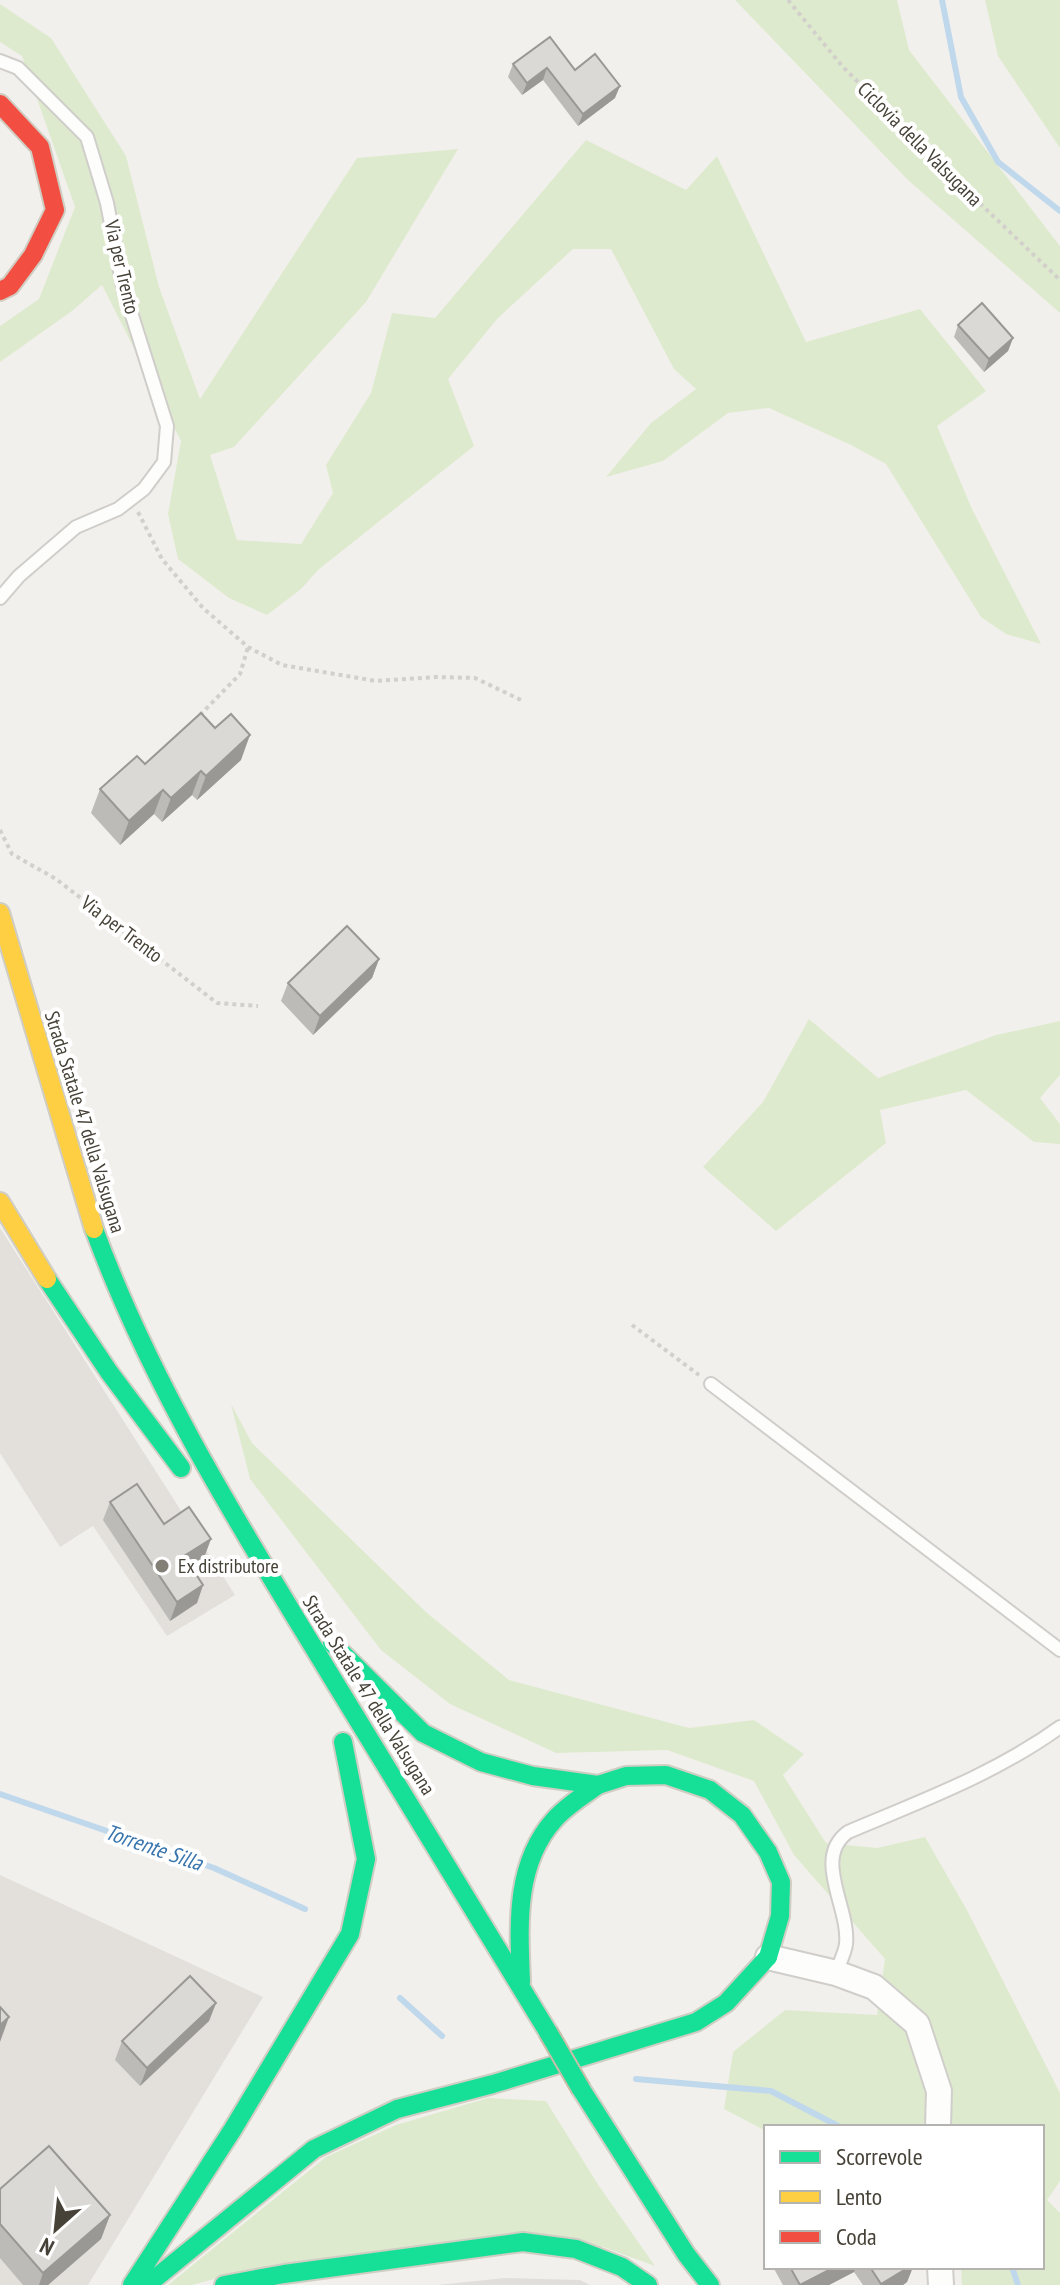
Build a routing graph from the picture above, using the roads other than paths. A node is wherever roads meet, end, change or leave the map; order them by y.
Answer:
1 (0, 61) edge
2 (0, 104) edge
3 (0, 291) edge
4 (0, 598) edge
5 (0, 913) edge
6 (0, 1202) edge
7 (134, 1375) dead end
8 (711, 1384) road end
9 (277, 1587) junction
10 (1060, 1650) edge
11 (1060, 1727) edge
12 (367, 1781) dead end
13 (598, 1785) junction
14 (768, 1957) junction
15 (836, 1973) junction
16 (522, 1989) junction
17 (538, 2057) dead end
18 (558, 2090) dead end
19 (938, 2125) edge
20 (132, 2285) edge
21 (147, 2285) edge
22 (224, 2285) edge
23 (648, 2285) edge
24 (710, 2285) edge

1 - 4 lane, Via per Trento
2 - 3 main road
5 - 9 main road, Strada Statale 47 della Valsugana
6 - 7 main road
8 - 10 lane
9 - 13 main road
9 - 16 main road, Strada Statale 47 della Valsugana
11 - 15 lane
12 - 20 main road
13 - 14 main road
13 - 16 main road
14 - 15 street
14 - 21 main road
15 - 19 street
16 - 24 main road, Strada Statale 47 della Valsugana, bridge
17 - 18 main road
22 - 23 main road

